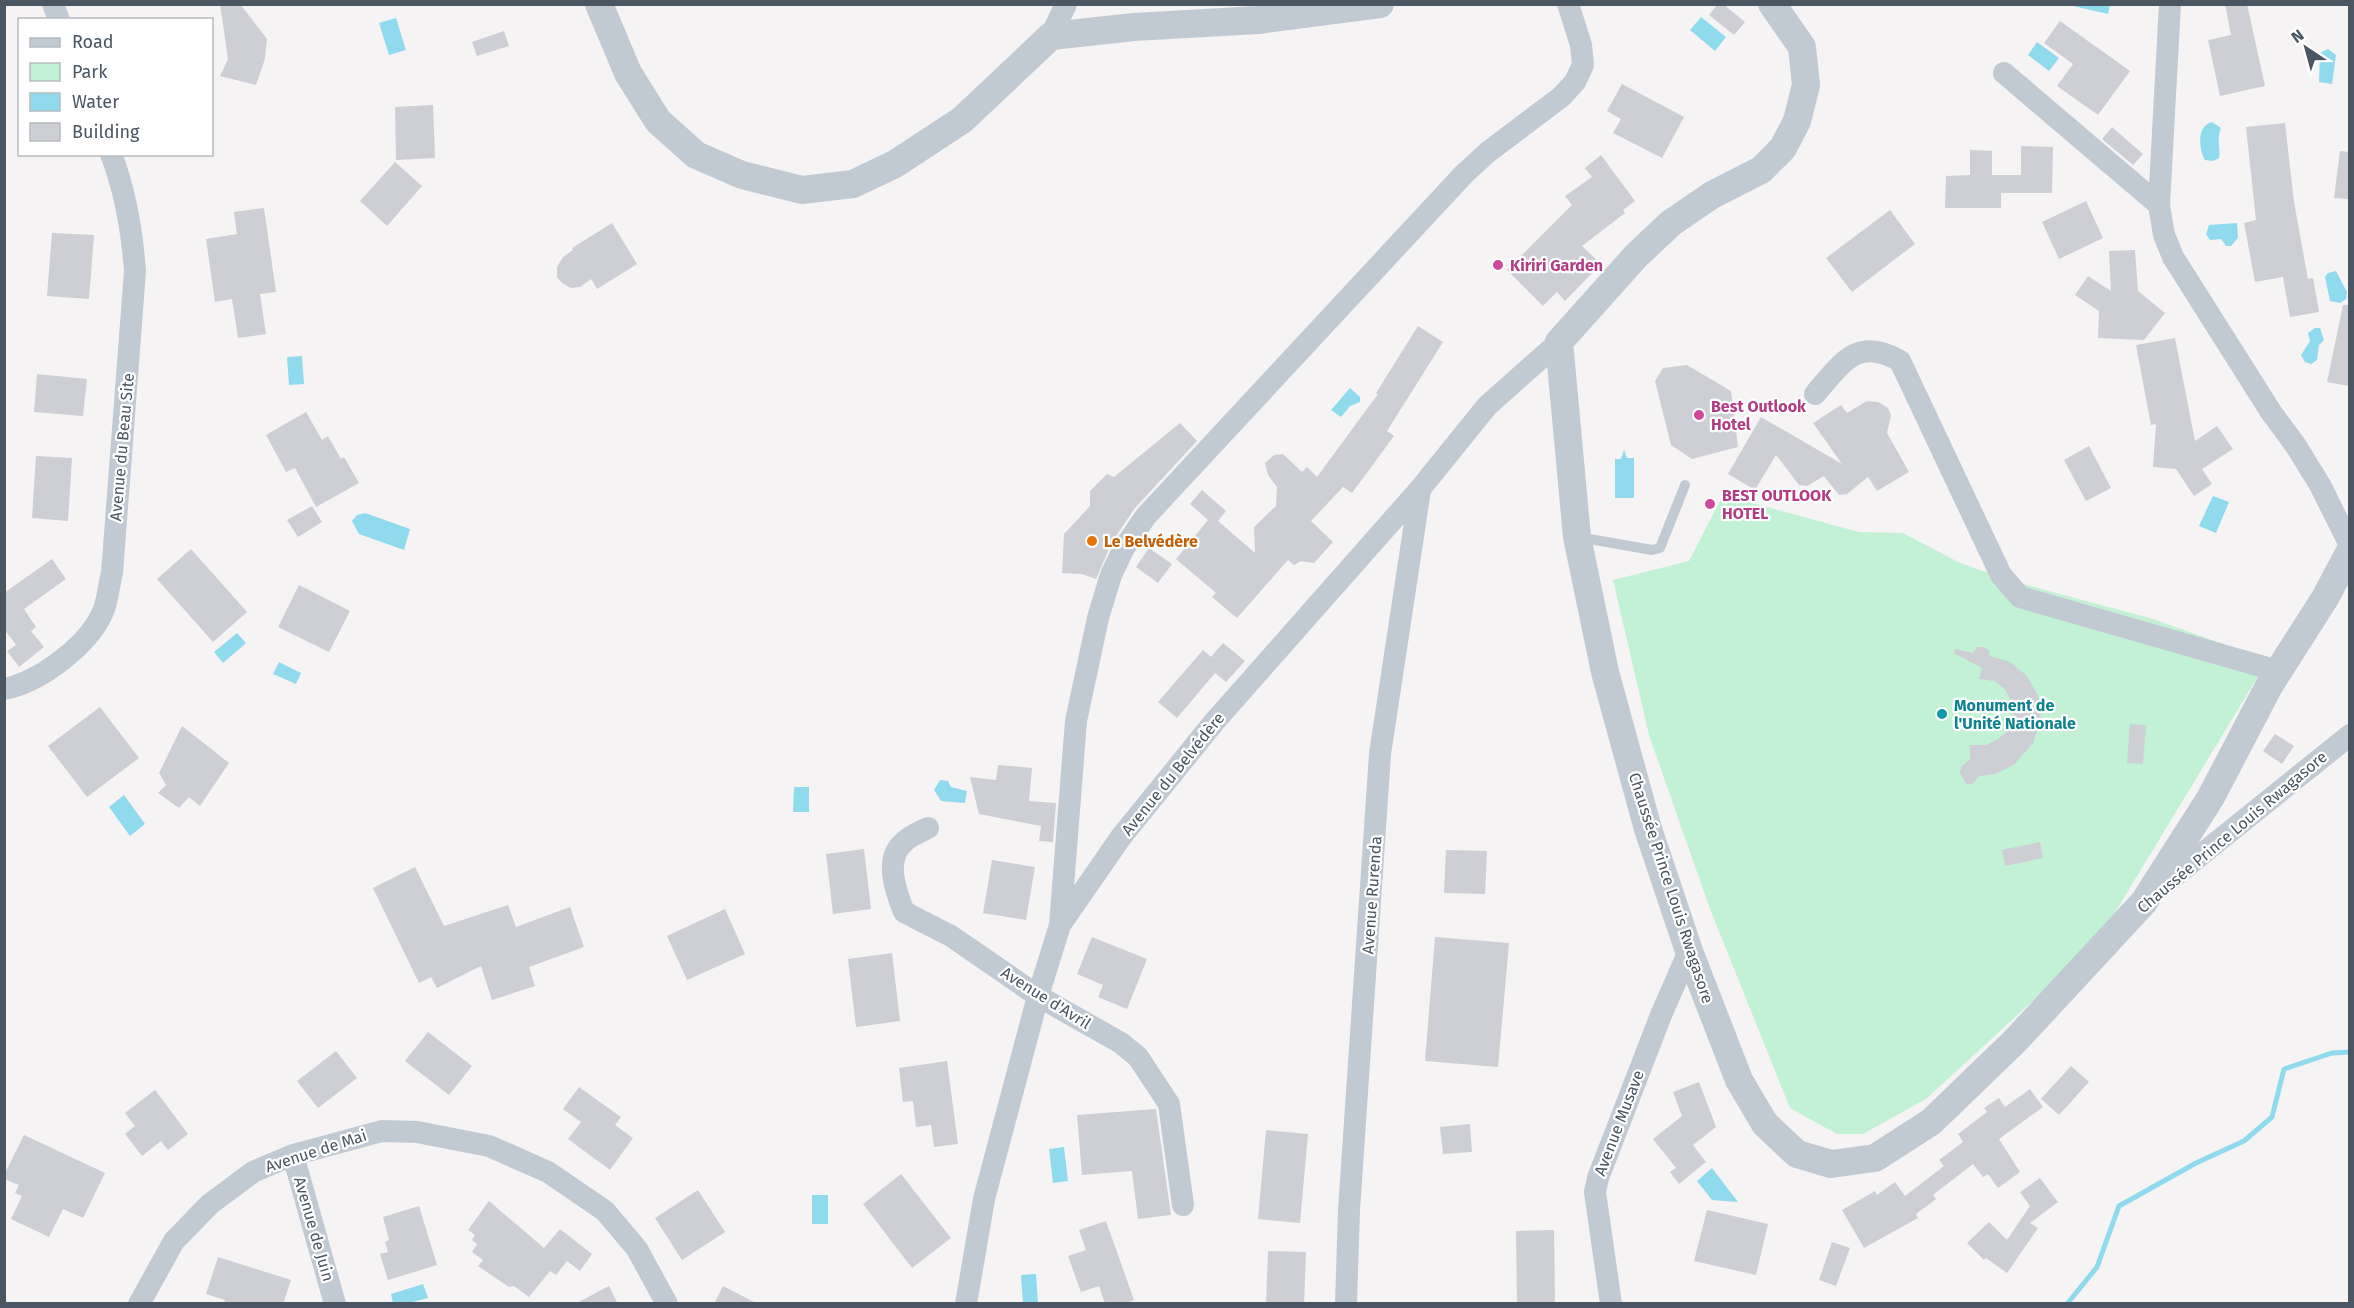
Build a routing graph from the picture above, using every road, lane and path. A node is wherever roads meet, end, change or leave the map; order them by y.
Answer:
1 (599, 4) edge
2 (1066, 4) edge
3 (1380, 4) edge
4 (1568, 4) edge
5 (1772, 4) edge
6 (2170, 4) edge
7 (1051, 36) junction
8 (2004, 73) dead end
9 (112, 156) edge
10 (2159, 206) junction
11 (1559, 342) junction
12 (1815, 394) dead end
13 (1685, 485) dead end
14 (1420, 489) junction
15 (1577, 537) junction
16 (2349, 545) edge
17 (2349, 551) edge
18 (2278, 671) junction
19 (4, 689) edge
20 (2349, 735) edge
21 (928, 828) dead end
22 (2144, 902) junction
23 (1060, 925) junction
24 (1689, 951) junction
25 (1038, 996) junction
26 (293, 1155) junction
27 (1184, 1205) dead end
28 (139, 1304) edge
29 (335, 1304) edge
30 (667, 1304) edge
31 (966, 1304) edge
32 (1346, 1304) edge
33 (1611, 1304) edge

1 - 7 street
2 - 7 street
3 - 7 street
4 - 23 street
5 - 11 street
6 - 10 street
8 - 10 street
9 - 19 street, Avenue du Beau Site
10 - 16 street
11 - 14 street, Avenue du Belvédère
11 - 15 street, Chaussée Prince Louis Rwagasore
12 - 18 street
13 - 15 lane
14 - 23 street, Avenue du Belvédère
14 - 32 street, Avenue Rurenda
15 - 24 street, Chaussée Prince Louis Rwagasore
17 - 18 street
18 - 22 street
20 - 22 street, Chaussée Prince Louis Rwagasore
21 - 25 street, Avenue d'Avril
22 - 24 street, Chaussée Prince Louis Rwagasore
23 - 25 street, Avenue du Belvédère
24 - 33 street, Avenue Musave
25 - 27 street, Avenue d'Avril
25 - 31 street, Avenue du Belvédère
26 - 28 street, Avenue de Mai
26 - 29 street, Avenue de Juin
26 - 30 street, Avenue de Mai

